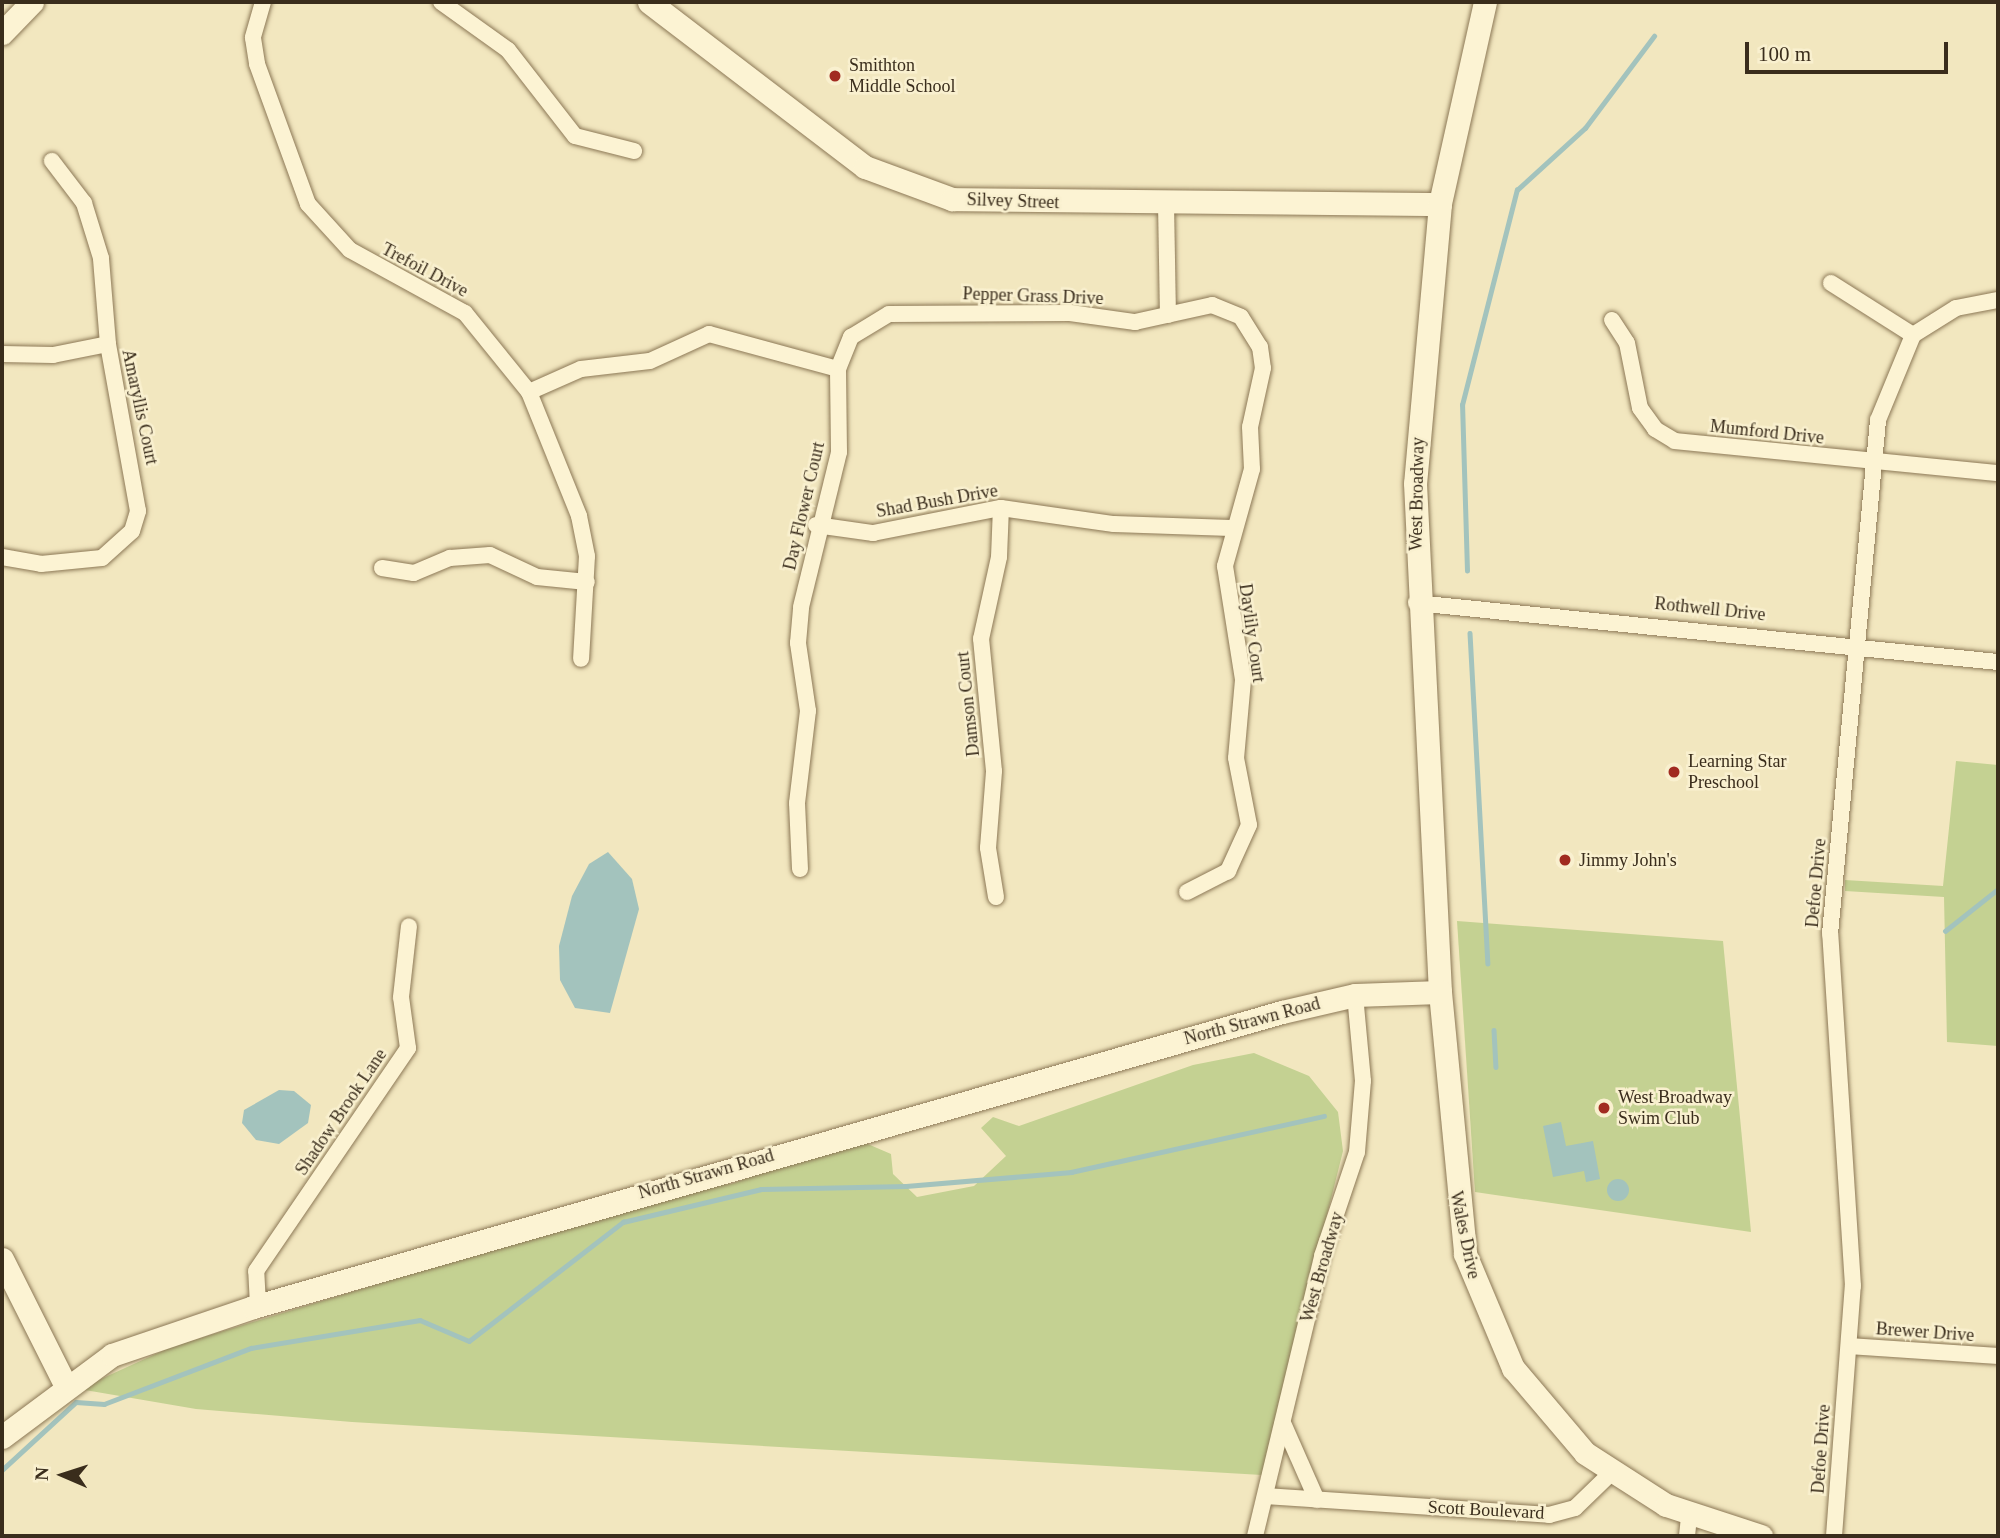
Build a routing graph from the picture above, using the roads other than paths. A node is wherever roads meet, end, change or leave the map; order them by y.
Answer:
1 (32, 2) edge
2 (263, 2) edge
3 (441, 2) edge
4 (649, 2) edge
5 (1485, 2) edge
6 (2, 33) edge
7 (634, 151) dead end
8 (52, 161) dead end
9 (1166, 204) junction
10 (1440, 204) junction
11 (1831, 284) dead end
12 (1998, 300) edge
13 (1168, 315) junction
14 (1241, 317) joint
15 (1612, 320) dead end
16 (863, 325) joint
17 (1913, 335) junction
18 (108, 344) junction
19 (2, 354) edge
20 (838, 369) junction
21 (529, 392) junction
22 (1875, 461) junction
23 (1998, 473) edge
24 (1001, 508) junction
25 (816, 525) junction
26 (1231, 528) junction
27 (2, 557) edge
28 (382, 568) dead end
29 (587, 582) junction
30 (1416, 603) junction
31 (1857, 645) junction
32 (581, 659) dead end
33 (1998, 662) edge
34 (800, 869) dead end
35 (1187, 891) dead end
36 (996, 897) dead end
37 (409, 926) dead end
38 (1440, 992) junction
39 (1355, 995) junction
40 (2, 1259) edge
41 (258, 1305) junction
42 (1849, 1346) junction
43 (1998, 1356) edge
44 (65, 1384) junction
45 (1283, 1423) junction
46 (2, 1437) edge
47 (1611, 1472) junction
48 (1265, 1496) junction
49 (1317, 1500) junction
50 (1688, 1526) edge
51 (1255, 1536) edge
52 (1761, 1536) edge
53 (1834, 1536) edge

1 - 6 street
2 - 21 street, Trefoil Drive
3 - 7 street
4 - 9 street, Silvey Street
5 - 10 street, West Broadway
8 - 18 street, Amaryllis Court
9 - 10 street, Silvey Street
9 - 13 street
10 - 30 street, West Broadway
11 - 17 street
12 - 17 street
13 - 14 street, Pepper Grass Drive
13 - 16 street, Pepper Grass Drive
14 - 26 street, Daylily Court
15 - 22 street, Mumford Drive
16 - 20 street, Day Flower Court
17 - 22 street, Defoe Drive
18 - 19 street
18 - 27 street, Amaryllis Court
20 - 21 street
20 - 25 street, Day Flower Court
21 - 29 street, Trefoil Drive
22 - 23 street, Mumford Drive
22 - 31 street, Defoe Drive
24 - 25 street, Shad Bush Drive
24 - 26 street, Shad Bush Drive
24 - 36 street, Damson Court
25 - 34 street, Day Flower Court
26 - 35 street, Daylily Court
28 - 29 street
29 - 32 street, Trefoil Drive
30 - 31 street, Rothwell Drive
30 - 38 street, West Broadway
31 - 33 street, Rothwell Drive
31 - 42 street, Defoe Drive
37 - 41 street, Shadow Brook Lane
38 - 39 street, North Strawn Road
38 - 47 street, Wales Drive
39 - 41 street, North Strawn Road
39 - 45 street, West Broadway
40 - 44 street
41 - 44 street, North Strawn Road
42 - 43 street, Brewer Drive
42 - 53 street, Defoe Drive
44 - 46 street, North Strawn Road
45 - 48 street, West Broadway
45 - 49 street
47 - 49 street, Scott Boulevard
47 - 50 street
48 - 49 street, Scott Boulevard
48 - 51 street, West Broadway
50 - 52 street

